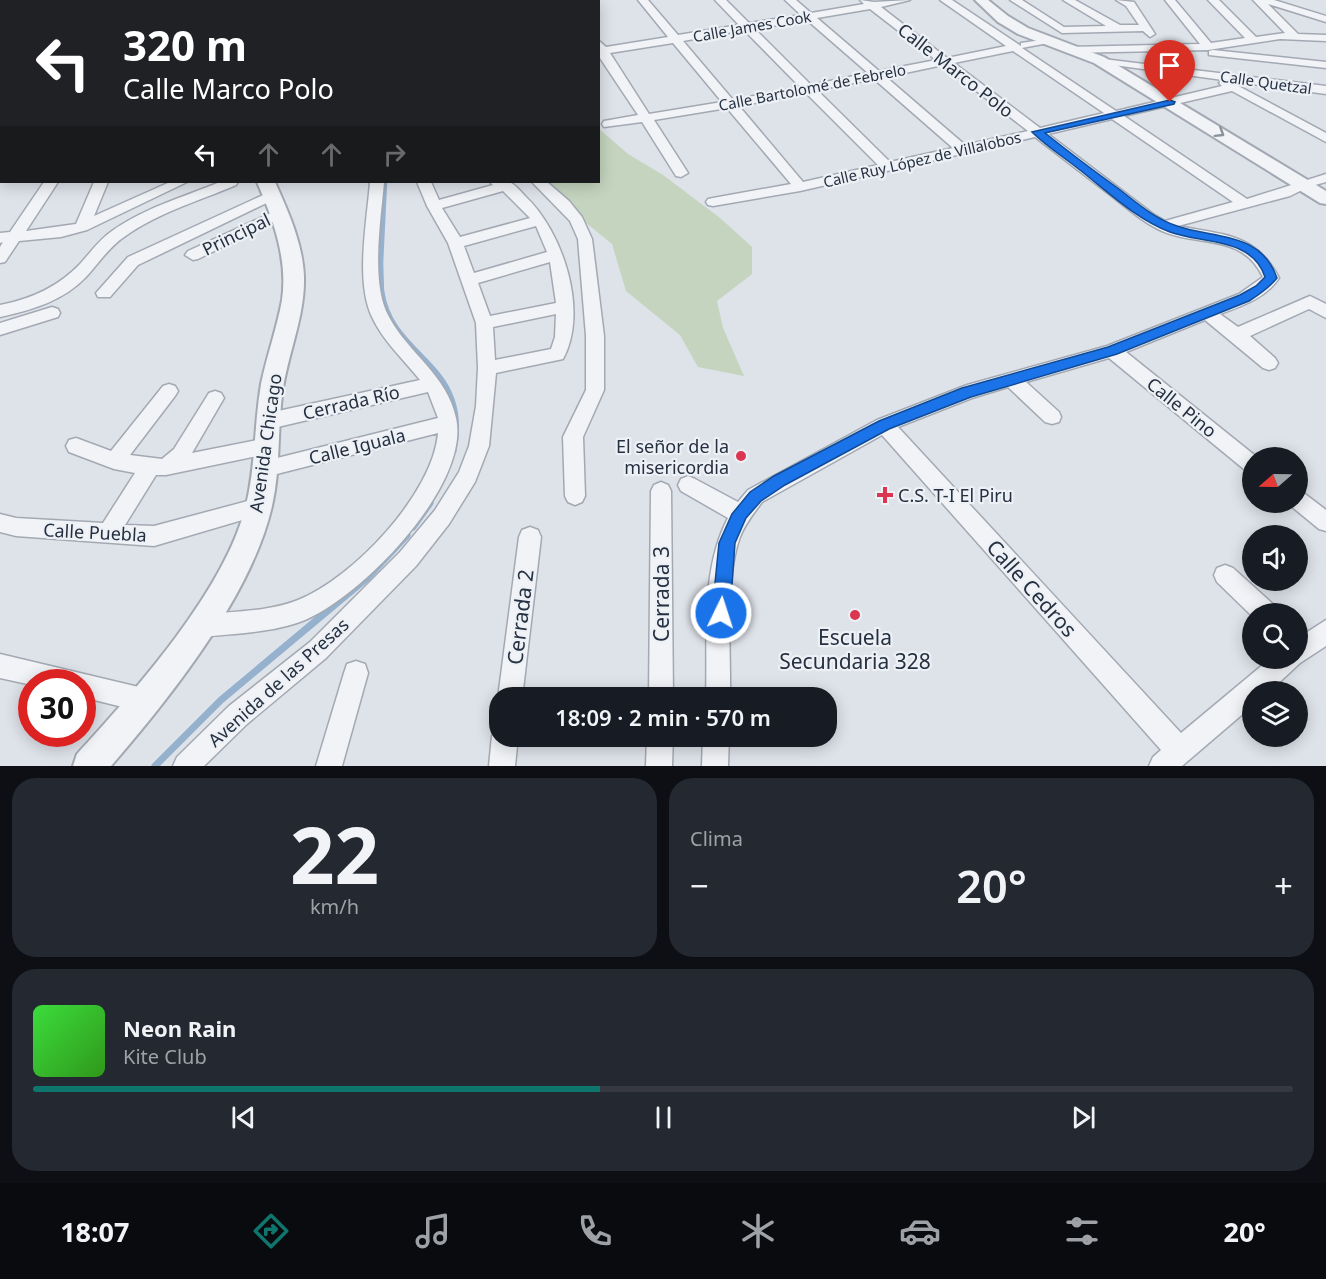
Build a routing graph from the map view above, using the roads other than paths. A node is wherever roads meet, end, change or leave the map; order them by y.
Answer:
1 (643, 0) edge
2 (720, 0) edge
3 (790, 0) edge
4 (905, 0) edge
5 (945, 0) edge
6 (981, 0) edge
7 (1015, 0) edge
8 (1068, 0) edge
9 (1170, 0) edge
10 (1213, 0) edge
11 (1258, 0) edge
12 (1264, 0) edge
13 (1125, 2) edge
14 (869, 3) edge
15 (809, 16) junction
16 (1325, 20) edge
17 (746, 27) junction
18 (1116, 27) junction
19 (1146, 28) junction
20 (1294, 36) junction
21 (1326, 38) edge
22 (676, 39) junction
23 (1253, 40) junction
24 (1044, 41) junction
25 (1020, 46) junction
26 (1159, 47) junction
27 (1208, 47) junction
28 (600, 49) edge
29 (1185, 49) junction
30 (1068, 50) junction
31 (1099, 60) junction
32 (945, 61) junction
33 (1326, 65) edge
34 (1169, 70) junction
35 (877, 75) junction
36 (1235, 87) junction
37 (810, 88) junction
38 (1326, 90) edge
39 (1170, 102) junction
40 (731, 104) junction
41 (1114, 115) junction
42 (645, 117) junction
43 (608, 124) dead end
44 (1037, 132) junction
45 (1326, 138) edge
46 (962, 150) junction
47 (887, 167) junction
48 (681, 173) dead end
49 (1326, 178) edge
50 (50, 183) edge
51 (100, 183) edge
52 (178, 183) edge
53 (229, 183) edge
54 (377, 183) edge
55 (423, 183) edge
56 (540, 183) edge
57 (502, 184) edge
58 (1303, 184) junction
59 (800, 187) junction
60 (273, 197) edge
61 (1326, 199) edge
62 (713, 202) dead end
63 (1245, 204) junction
64 (434, 206) junction
65 (538, 220) junction
66 (1164, 226) junction
67 (82, 227) junction
68 (7, 237) edge
69 (456, 243) junction
70 (193, 255) dead end
71 (556, 255) junction
72 (0, 258) edge
73 (470, 280) junction
74 (104, 293) dead end
75 (563, 307) junction
76 (0, 311) edge
77 (1326, 312) edge
78 (52, 313) dead end
79 (1207, 313) junction
80 (484, 323) junction
81 (0, 328) edge
82 (1237, 335) junction
83 (1112, 351) junction
84 (1269, 363) dead end
85 (487, 368) junction
86 (1012, 380) junction
87 (433, 384) junction
88 (169, 391) dead end
89 (216, 398) dead end
90 (1052, 417) dead end
91 (269, 420) junction
92 (448, 423) junction
93 (884, 425) junction
94 (76, 446) dead end
95 (1242, 456) edge
96 (266, 458) junction
97 (114, 461) junction
98 (158, 467) junction
99 (688, 485) dead end
100 (661, 490) dead end
101 (574, 496) dead end
102 (259, 507) junction
103 (1308, 508) edge
104 (740, 514) junction
105 (1326, 522) edge
106 (0, 523) edge
107 (108, 533) junction
108 (530, 537) dead end
109 (1226, 575) dead end
110 (1255, 603) edge
111 (201, 626) junction
112 (1326, 632) edge
113 (1308, 643) edge
114 (0, 666) edge
115 (1275, 669) edge
116 (18, 670) edge
117 (356, 673) dead end
118 (511, 687) edge
119 (660, 687) edge
120 (718, 687) edge
121 (96, 689) edge
122 (147, 701) junction
123 (504, 747) edge
124 (660, 747) edge
125 (716, 747) edge
126 (1170, 758) edge
127 (89, 766) edge
128 (186, 766) edge
129 (330, 766) edge
130 (501, 766) edge
131 (659, 766) edge
132 (715, 766) edge

1 - 22 street
2 - 17 street
3 - 15 street
4 - 14 street, Calle James Cook
5 - 25 street
6 - 24 street
7 - 18 street
8 - 18 street
9 - 27 street
10 - 23 street
11 - 20 street
12 - 16 street
13 - 19 street
14 - 15 street, Calle James Cook
14 - 32 street, Calle Marco Polo
15 - 17 street, Calle James Cook
15 - 35 street
17 - 22 street, Calle James Cook
17 - 37 street
18 - 19 street
19 - 26 street
20 - 21 street
20 - 23 street
22 - 28 street, Calle James Cook
22 - 40 street
23 - 27 street
24 - 25 street, Calle Bartolomé de Febrelo
24 - 30 street
25 - 32 street, Calle Bartolomé de Febrelo
25 - 41 street
26 - 29 street
26 - 30 street
27 - 29 street
28 - 42 street
29 - 33 street
30 - 31 street
31 - 34 street, Calle Quetzal
31 - 39 street
32 - 35 street, Calle Bartolomé de Febrelo
32 - 44 street, Calle Marco Polo
34 - 36 street
34 - 38 street, Calle Quetzal
35 - 37 street, Calle Bartolomé de Febrelo
35 - 46 street
36 - 39 street, Calle Ruy López de Villalobos
36 - 45 street
37 - 40 street, Calle Bartolomé de Febrelo
37 - 47 street
39 - 41 street, Calle Ruy López de Villalobos
39 -> 58 street
40 - 42 street, Calle Bartolomé de Febrelo
40 - 59 street
41 - 44 street, Calle Ruy López de Villalobos
41 - 63 street
42 - 43 street, Calle Bartolomé de Febrelo
42 - 48 street
44 - 46 street, Calle Ruy López de Villalobos
44 - 66 street, Calle Marco Polo
46 - 47 street, Calle Ruy López de Villalobos
47 - 59 street, Calle Ruy López de Villalobos
49 - 58 street
50 - 68 street
51 - 67 street
52 - 67 street
53 - 76 street
54 - 87 street
55 - 64 street, Avenida de las Presas
56 - 101 street
57 - 64 street
57 - 65 street
58 - 61 street
58 - 63 street
59 - 62 street, Calle Ruy López de Villalobos
60 - 70 street, Principal
60 - 74 street
60 - 91 street, Avenida Chicago
63 - 66 street
64 - 69 street, Avenida de las Presas
65 - 69 street
65 - 71 street
66 - 79 street, Calle Marco Polo
67 - 68 street
68 - 72 street
69 - 73 street, Avenida de las Presas
71 - 73 street
71 - 75 street
73 - 80 street, Avenida de las Presas
75 - 80 street
75 - 85 street
77 - 82 street
78 - 81 street
79 - 82 street
79 - 83 street, Calle Marco Polo
80 - 85 street, Avenida de las Presas
82 - 84 street
83 - 86 street, Calle Marco Polo
83 - 95 street, Calle Pino
85 - 128 street, Avenida de las Presas
86 - 90 street
86 - 93 street, Calle Marco Polo
87 - 91 street, Cerrada Río
87 - 92 street
88 - 97 street
89 - 98 street
91 - 96 street, Avenida Chicago
92 - 96 street, Calle Iguala
92 - 111 street
93 - 104 street, Calle Marco Polo
93 - 126 street, Calle Cedros
94 - 97 street, Calle Iguala
96 - 98 street, Calle Iguala
96 - 102 street, Avenida Chicago
97 - 98 street, Calle Iguala
98 - 107 street
99 - 104 street
100 - 119 street, Cerrada 3
102 - 107 street, Calle Puebla
102 - 111 street, Avenida Chicago
103 - 105 street
104 - 120 street, Calle Marco Polo
106 - 107 street, Calle Puebla
108 - 118 street, Cerrada 2
109 - 110 street
111 - 122 street, Avenida Chicago
112 - 113 street
114 - 116 street
115 - 126 street
117 - 129 street
121 - 122 street
122 - 127 street, Avenida Chicago
123 - 130 street
124 - 131 street
125 - 132 street

